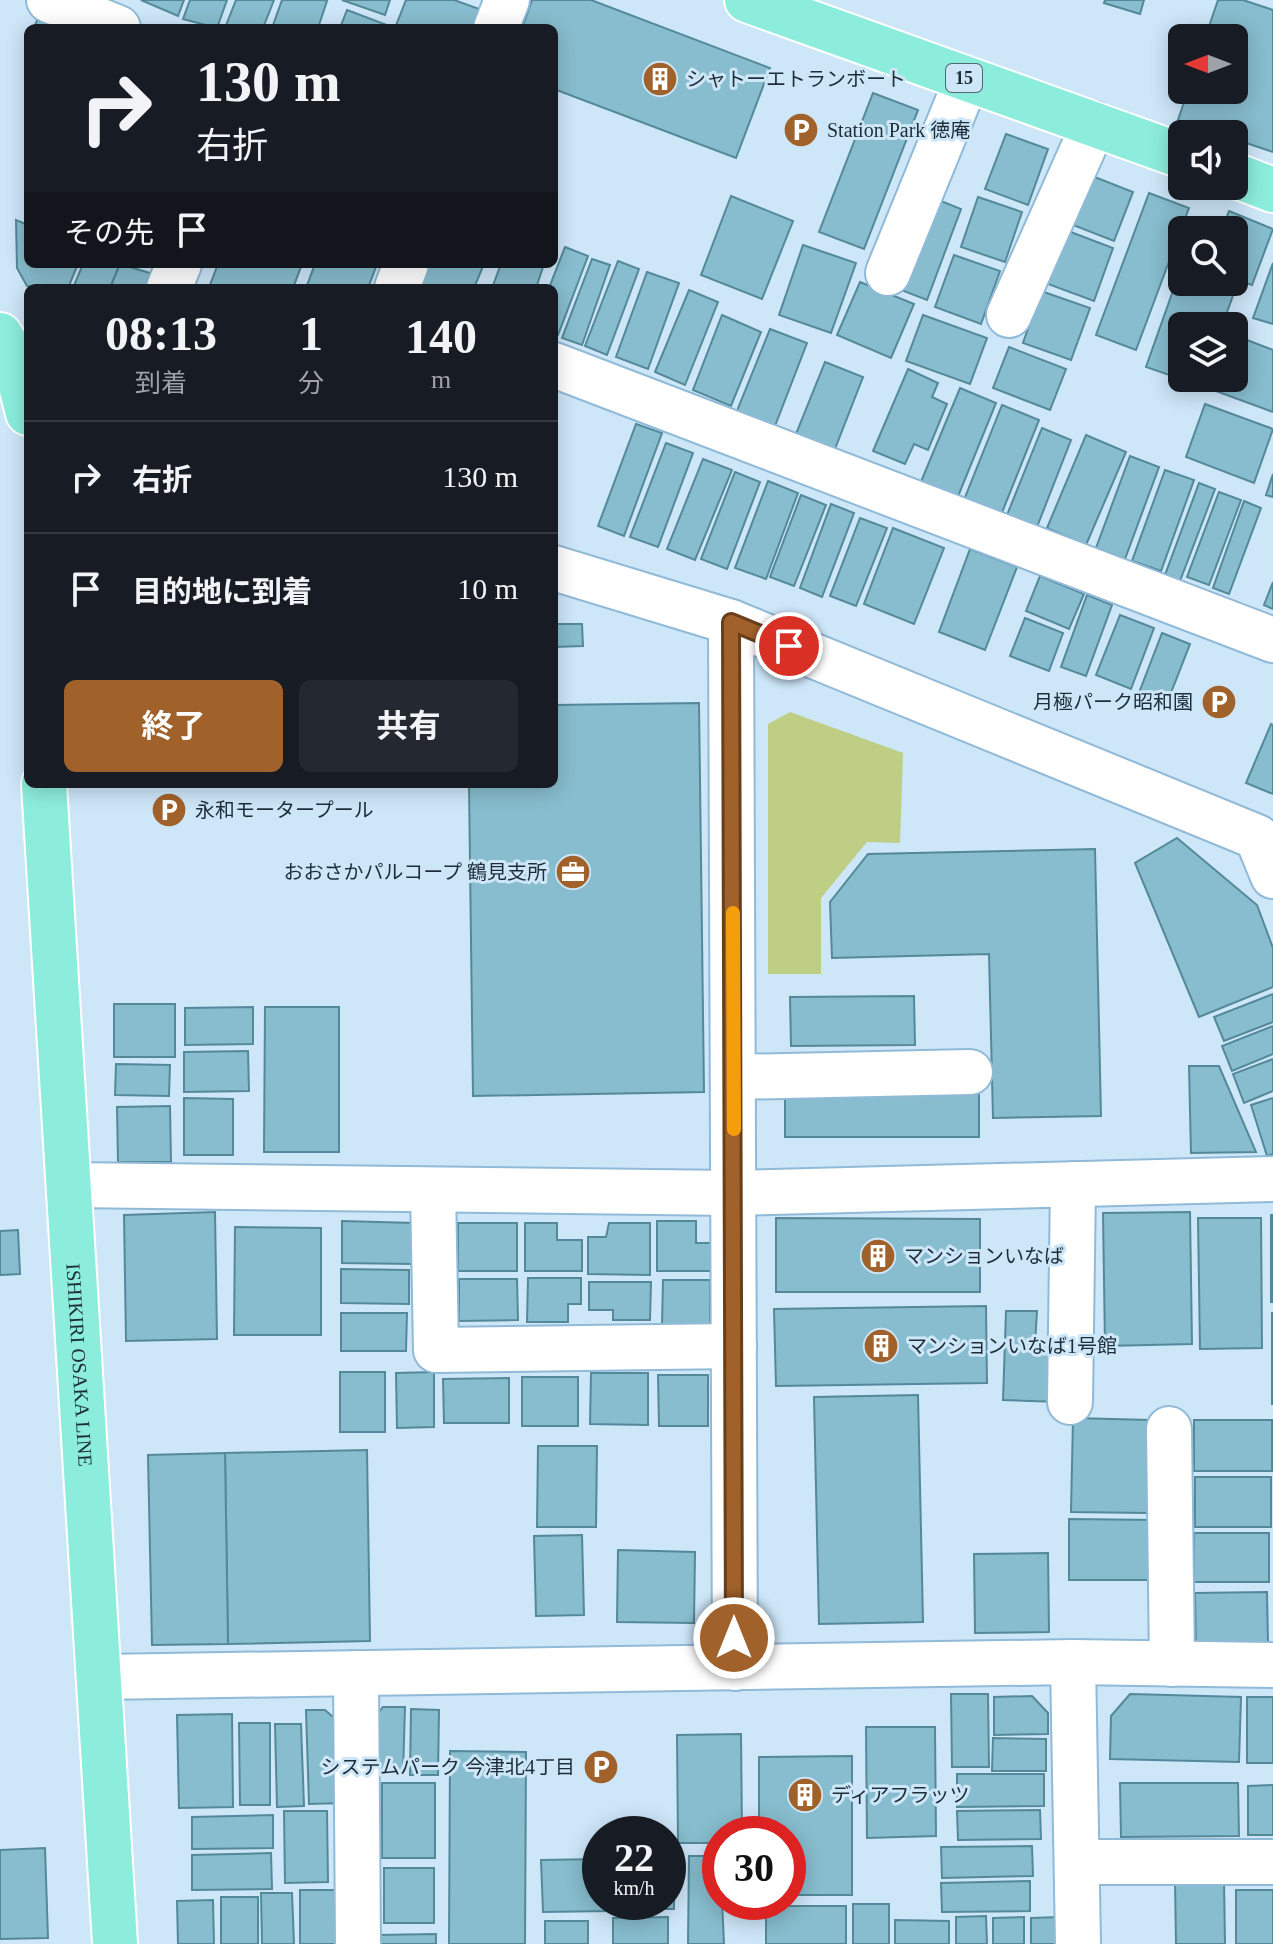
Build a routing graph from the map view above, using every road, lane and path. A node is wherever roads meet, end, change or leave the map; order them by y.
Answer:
1 (49, 0) edge
2 (507, 0) edge
3 (747, 0) edge
4 (108, 24) edge
5 (498, 24) edge
6 (967, 79) junction
7 (1094, 124) junction
8 (1168, 151) edge
9 (1248, 180) edge
10 (1273, 190) edge
11 (888, 273) dead end
12 (1009, 315) dead end
13 (14, 352) edge
14 (558, 367) edge
15 (24, 396) edge
16 (558, 569) edge
17 (731, 622) junction
18 (1273, 640) edge
19 (44, 788) edge
20 (1271, 866) edge
21 (970, 1072) dead end
22 (734, 1077) junction
23 (1273, 1179) edge
24 (1073, 1184) junction
25 (69, 1185) junction
26 (433, 1190) junction
27 (734, 1193) junction
28 (734, 1346) junction
29 (1070, 1402) dead end
30 (1169, 1429) dead end
31 (1073, 1662) junction
32 (1172, 1664) junction
33 (1273, 1665) edge
34 (735, 1668) junction
35 (356, 1673) junction
36 (101, 1677) junction
37 (1077, 1862) junction
38 (1273, 1862) edge
39 (115, 1944) edge
40 (358, 1944) edge
41 (1078, 1944) edge

1 - 4 street
2 - 5 street
3 - 6 main road, 15
6 - 7 main road, 15
6 - 11 street
7 - 8 main road, 15
7 - 12 street
9 - 10 main road
13 - 15 main road
14 - 18 street
16 - 17 street
17 - 20 street
17 - 22 street
19 - 25 main road, ISHIKIRI OSAKA LINE
21 - 22 street
22 - 27 street
23 - 24 street
24 - 27 street
24 - 29 street
25 - 26 street
25 - 36 main road, ISHIKIRI OSAKA LINE
26 - 27 street
26 - 28 street
27 - 28 street
28 - 34 street
30 - 32 street
31 - 32 street
31 - 34 street
31 - 37 street
32 - 33 street
34 - 35 street
35 - 36 street
35 - 40 street
36 - 39 main road, ISHIKIRI OSAKA LINE
37 - 38 street
37 - 41 street

